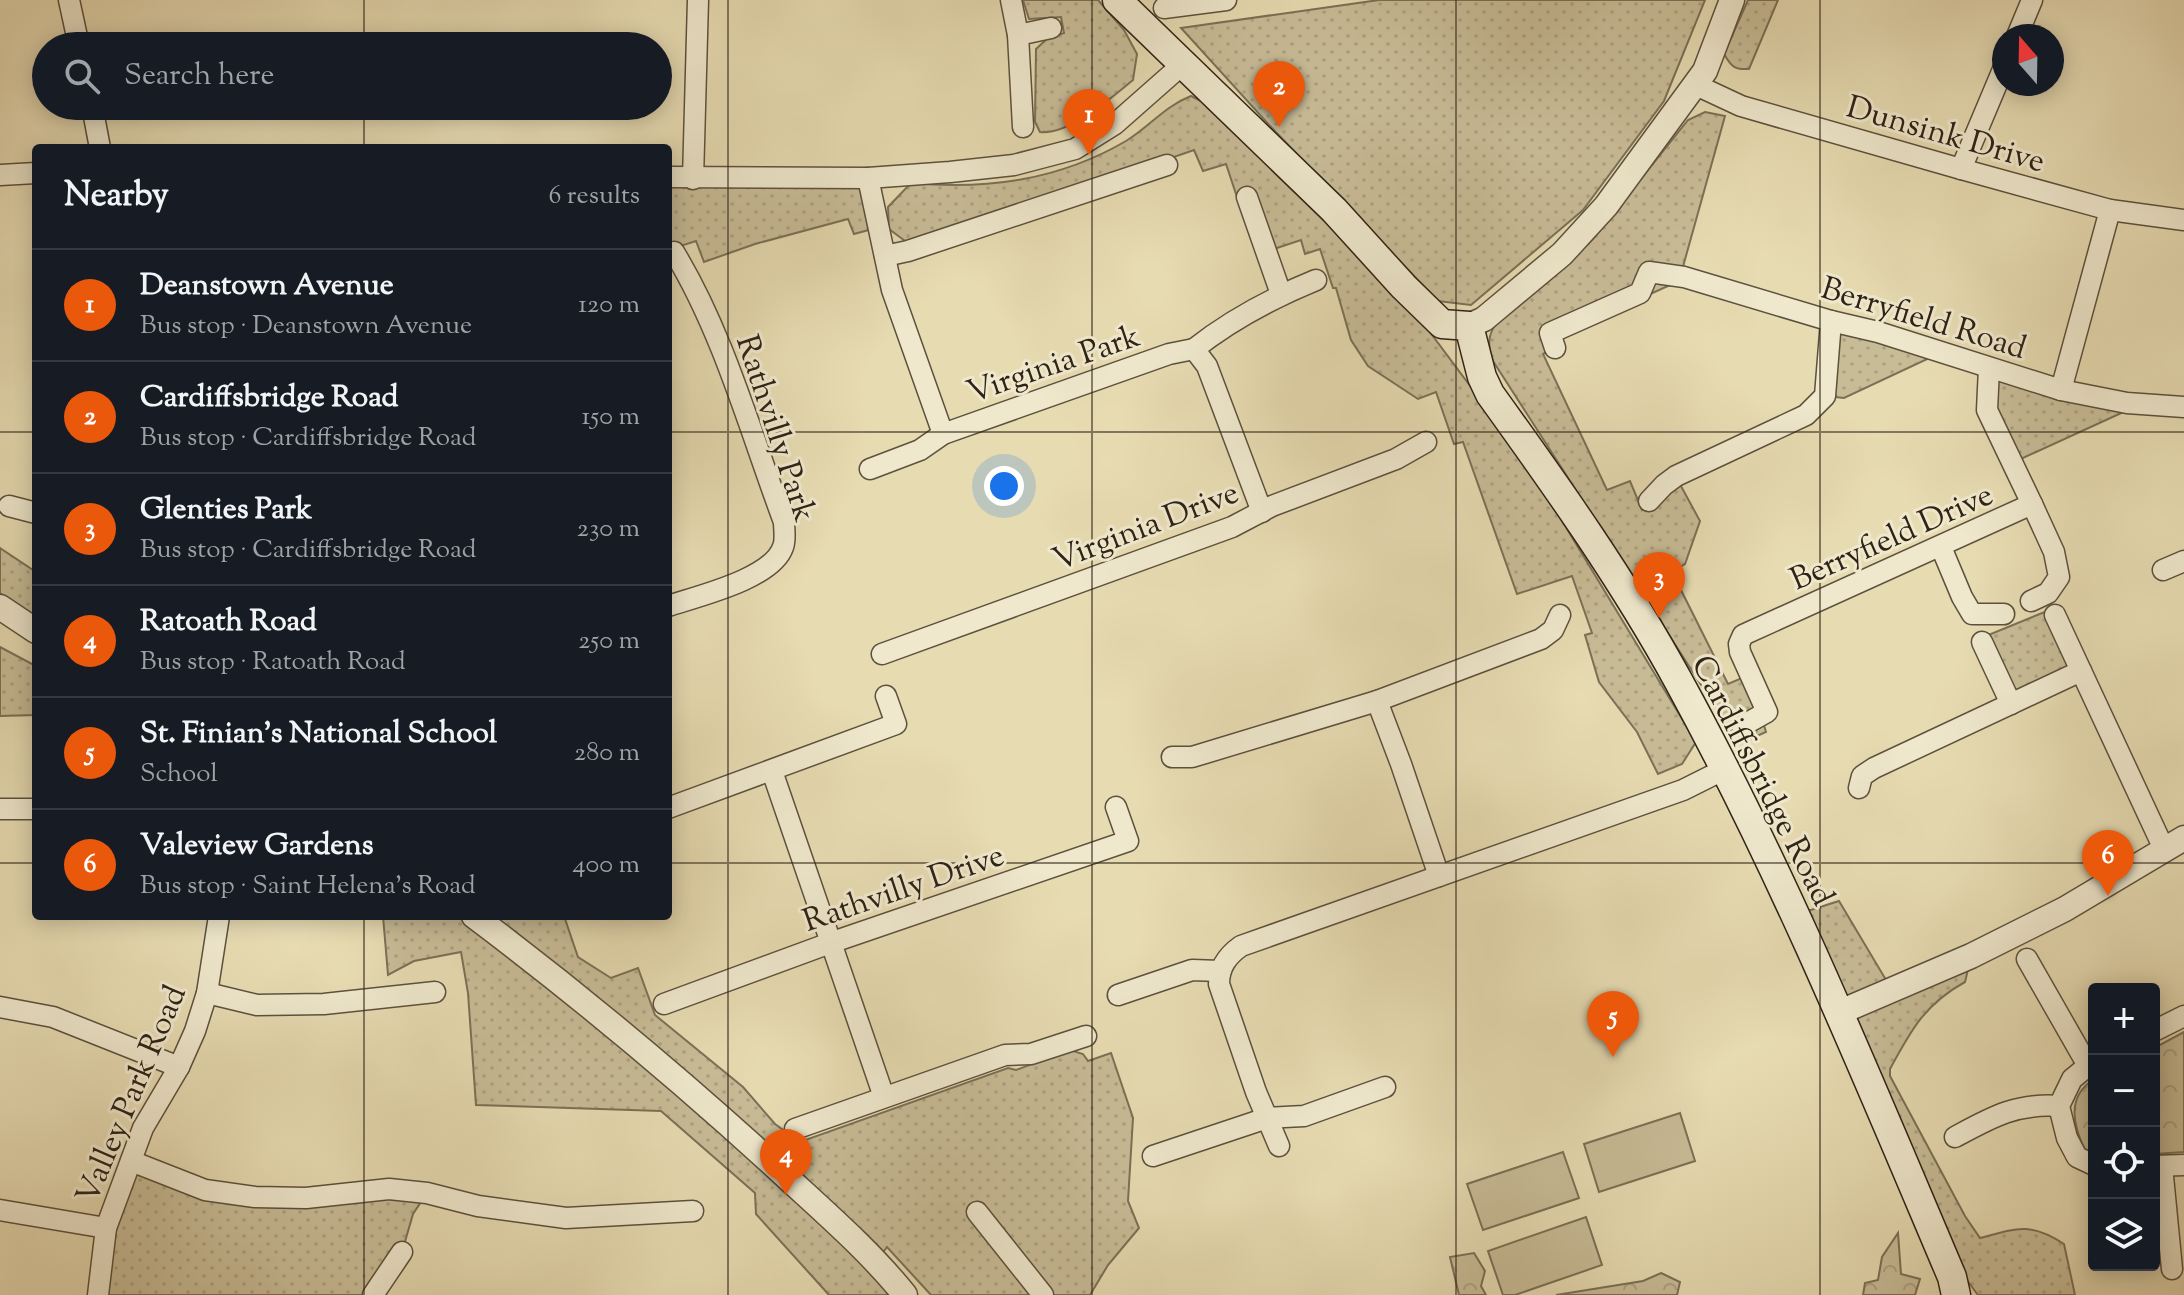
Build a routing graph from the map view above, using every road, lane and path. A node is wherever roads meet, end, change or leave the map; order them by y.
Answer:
1 (69, 0) edge
2 (698, 0) edge
3 (1011, 0) edge
4 (1117, 0) edge
5 (1226, 0) edge
6 (1732, 0) edge
7 (2032, 0) edge
8 (1164, 8) dead end
9 (2022, 24) edge
10 (1051, 28) dead end
11 (76, 32) edge
12 (1018, 35) junction
13 (1183, 64) junction
14 (1696, 85) junction
15 (1992, 95) edge
16 (95, 120) edge
17 (1023, 127) dead end
18 (99, 144) edge
19 (1167, 165) dead end
20 (1961, 169) junction
21 (32, 173) edge
22 (0, 175) edge
23 (672, 177) edge
24 (868, 178) junction
25 (693, 179) junction
26 (1247, 197) dead end
27 (2110, 210) junction
28 (2184, 220) edge
29 (674, 252) dead end
30 (885, 256) junction
31 (1316, 280) dead end
32 (1281, 294) junction
33 (1831, 321) junction
34 (1469, 326) junction
35 (1555, 348) dead end
36 (1194, 349) junction
37 (1989, 368) junction
38 (2061, 390) junction
39 (2184, 407) edge
40 (943, 434) junction
41 (1426, 442) dead end
42 (870, 469) dead end
43 (1649, 501) dead end
44 (2032, 504) junction
45 (9, 506) dead end
46 (32, 512) edge
47 (1262, 512) junction
48 (1941, 547) junction
49 (2184, 561) edge
50 (2163, 570) dead end
51 (2031, 601) dead end
52 (672, 605) edge
53 (0, 607) edge
54 (2004, 614) dead end
55 (1560, 615) dead end
56 (2055, 615) dead end
57 (32, 628) edge
58 (1982, 642) dead end
59 (882, 654) dead end
60 (2081, 671) junction
61 (886, 696) dead end
62 (1377, 701) junction
63 (2011, 704) junction
64 (1742, 726) dead end
65 (1172, 757) dead end
66 (1725, 769) junction
67 (772, 771) junction
68 (1859, 788) dead end
69 (672, 807) edge
70 (1116, 807) dead end
71 (0, 809) edge
72 (32, 809) edge
73 (2174, 844) edge
74 (1439, 876) junction
75 (218, 920) edge
76 (479, 920) edge
77 (830, 943) junction
78 (2027, 959) dead end
79 (1220, 971) junction
80 (435, 992) dead end
81 (207, 993) junction
82 (1118, 995) dead end
83 (664, 1004) dead end
84 (0, 1007) edge
85 (1838, 1013) junction
86 (2184, 1016) edge
87 (2160, 1028) edge
88 (1086, 1036) dead end
89 (2088, 1057) edge
90 (2088, 1065) edge
91 (179, 1067) junction
92 (1385, 1087) dead end
93 (884, 1097) junction
94 (2059, 1106) junction
95 (1267, 1118) junction
96 (795, 1129) dead end
97 (1955, 1137) dead end
98 (1279, 1146) dead end
99 (1153, 1156) dead end
100 (131, 1161) junction
101 (2088, 1162) edge
102 (2184, 1165) edge
103 (2160, 1166) edge
104 (2160, 1181) edge
105 (0, 1210) edge
106 (693, 1211) dead end
107 (977, 1212) dead end
108 (106, 1228) junction
109 (402, 1252) dead end
110 (2172, 1269) dead end
111 (898, 1292) edge
112 (98, 1295) edge
113 (373, 1295) edge
114 (1043, 1295) edge
115 (1956, 1295) edge

1 - 11 street
2 - 25 street
3 - 12 street
4 - 13 main road
5 - 8 street
6 - 14 street
7 - 9 street
10 - 12 street
12 - 17 street
13 - 24 street
13 - 34 main road
14 - 20 street, Dunsink Drive
14 - 34 street
15 - 20 street
16 - 18 street
19 - 30 street
20 - 27 street, Dunsink Drive
21 - 22 street
23 - 25 street
24 - 25 street
24 - 30 street, Virginia Park
26 - 32 street
27 - 28 street, Dunsink Drive
27 - 38 street
29 - 52 street, Rathvilly Park
30 - 40 street, Virginia Park
31 - 32 street
32 - 36 street
33 - 35 street, Berryfield Road
33 - 37 street, Berryfield Road
33 - 43 street
34 - 66 main road, Cardiffsbridge Road
36 - 40 street, Virginia Park
36 - 47 street
37 - 38 street, Berryfield Road
37 - 44 street, Berryfield Drive
38 - 39 street, Berryfield Road
40 - 42 street
41 - 47 street, Virginia Drive
44 - 48 street, Berryfield Drive
44 - 51 street
45 - 46 street
47 - 59 street, Virginia Drive
48 - 54 street
48 - 64 street, Berryfield Drive
49 - 50 street
53 - 57 street
55 - 62 street
56 - 60 street
58 - 63 street
60 - 63 street
60 - 73 street
61 - 67 street
62 - 65 street
62 - 74 street
63 - 68 street
66 - 74 street
66 - 85 main road, Cardiffsbridge Road
67 - 69 street
67 - 77 street
70 - 77 street, Rathvilly Drive
71 - 72 street
73 - 85 street
74 - 79 street
75 - 81 street, Valley Park Road
76 - 111 street
77 - 83 street, Rathvilly Drive
77 - 93 street
78 - 89 street
79 - 82 street
79 - 95 street
80 - 81 street
81 - 91 street, Valley Park Road
84 - 91 street
85 - 115 main road, Cardiffsbridge Road
86 - 87 street
88 - 93 street
90 - 94 street
91 - 100 street, Valley Park Road
92 - 95 street
93 - 96 street
94 - 97 street
94 - 101 street
95 - 98 street
95 - 99 street
100 - 106 street
100 - 108 street, Valley Park Road
102 - 103 street
104 - 110 street
105 - 108 street
107 - 114 street
108 - 112 street, Valley Park Road
109 - 113 street

